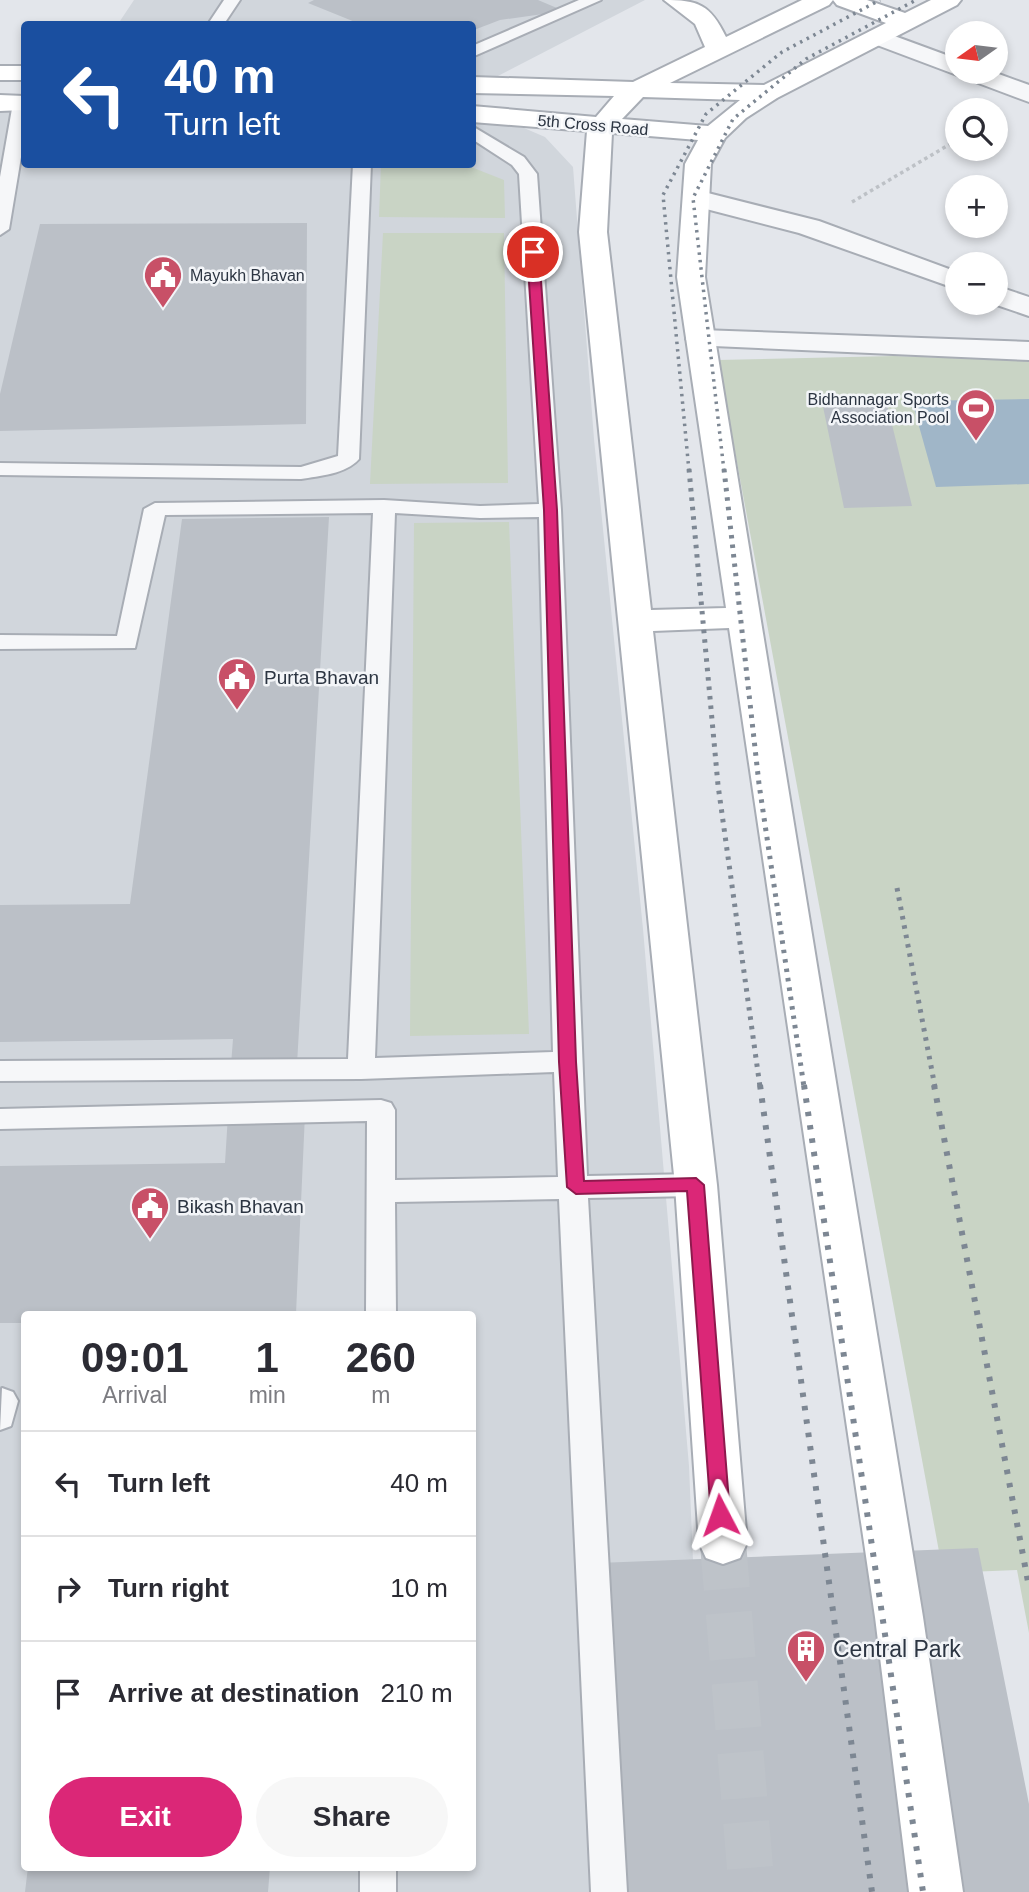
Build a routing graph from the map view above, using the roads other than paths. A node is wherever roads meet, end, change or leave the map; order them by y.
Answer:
1 (232, 0) edge
2 (593, 0) edge
3 (676, 0) edge
4 (821, 0) edge
5 (845, 0) edge
6 (949, 0) edge
7 (218, 21) edge
8 (906, 22) junction
9 (878, 37) junction
10 (476, 50) edge
11 (719, 50) junction
12 (945, 62) edge
13 (0, 73) edge
14 (21, 73) edge
15 (1003, 84) edge
16 (476, 85) edge
17 (638, 89) junction
18 (768, 93) junction
19 (1029, 94) edge
20 (16, 103) edge
21 (476, 114) edge
22 (601, 126) junction
23 (476, 134) edge
24 (714, 134) junction
25 (362, 168) edge
26 (696, 198) junction
27 (0, 229) edge
28 (945, 277) edge
29 (1008, 299) edge
30 (1029, 307) edge
31 (701, 339) junction
32 (1029, 351) edge
33 (0, 469) edge
34 (384, 506) junction
35 (550, 510) junction
36 (744, 618) junction
37 (635, 621) junction
38 (0, 642) edge
39 (568, 1062) junction
40 (361, 1069) junction
41 (0, 1071) edge
42 (0, 1119) edge
43 (696, 1185) junction
44 (576, 1187) junction
45 (381, 1191) junction
46 (381, 1311) edge
47 (723, 1543) tunnel mouth
48 (378, 1871) edge
49 (378, 1892) edge
50 (609, 1892) edge
51 (936, 1892) edge

1 - 7 lane
2 - 10 lane
3 - 11 main road
4 - 11 main road
5 - 8 main road
6 - 8 main road
8 - 9 main road
9 - 12 street
9 - 18 main road
11 - 17 main road
13 - 14 main road
15 - 19 street
16 - 17 main road
17 - 18 main road
17 - 22 main road
18 - 24 main road
20 - 27 lane
21 - 22 main road, 5th Cross Road
22 - 24 main road, 5th Cross Road
22 - 37 main road
23 - 35 lane
24 - 26 main road
25 - 33 lane
26 - 28 street
26 - 31 main road
29 - 30 street
31 - 32 street
31 - 36 main road
34 - 35 lane
34 - 38 lane
34 - 40 lane
35 - 39 lane
36 - 37 main road
36 - 51 main road
37 - 43 main road
39 - 40 lane
39 - 44 lane
40 - 41 lane
42 - 45 lane
43 - 44 lane
43 - 47 main road
44 - 45 lane
44 - 50 lane
45 - 46 lane
48 - 49 lane

